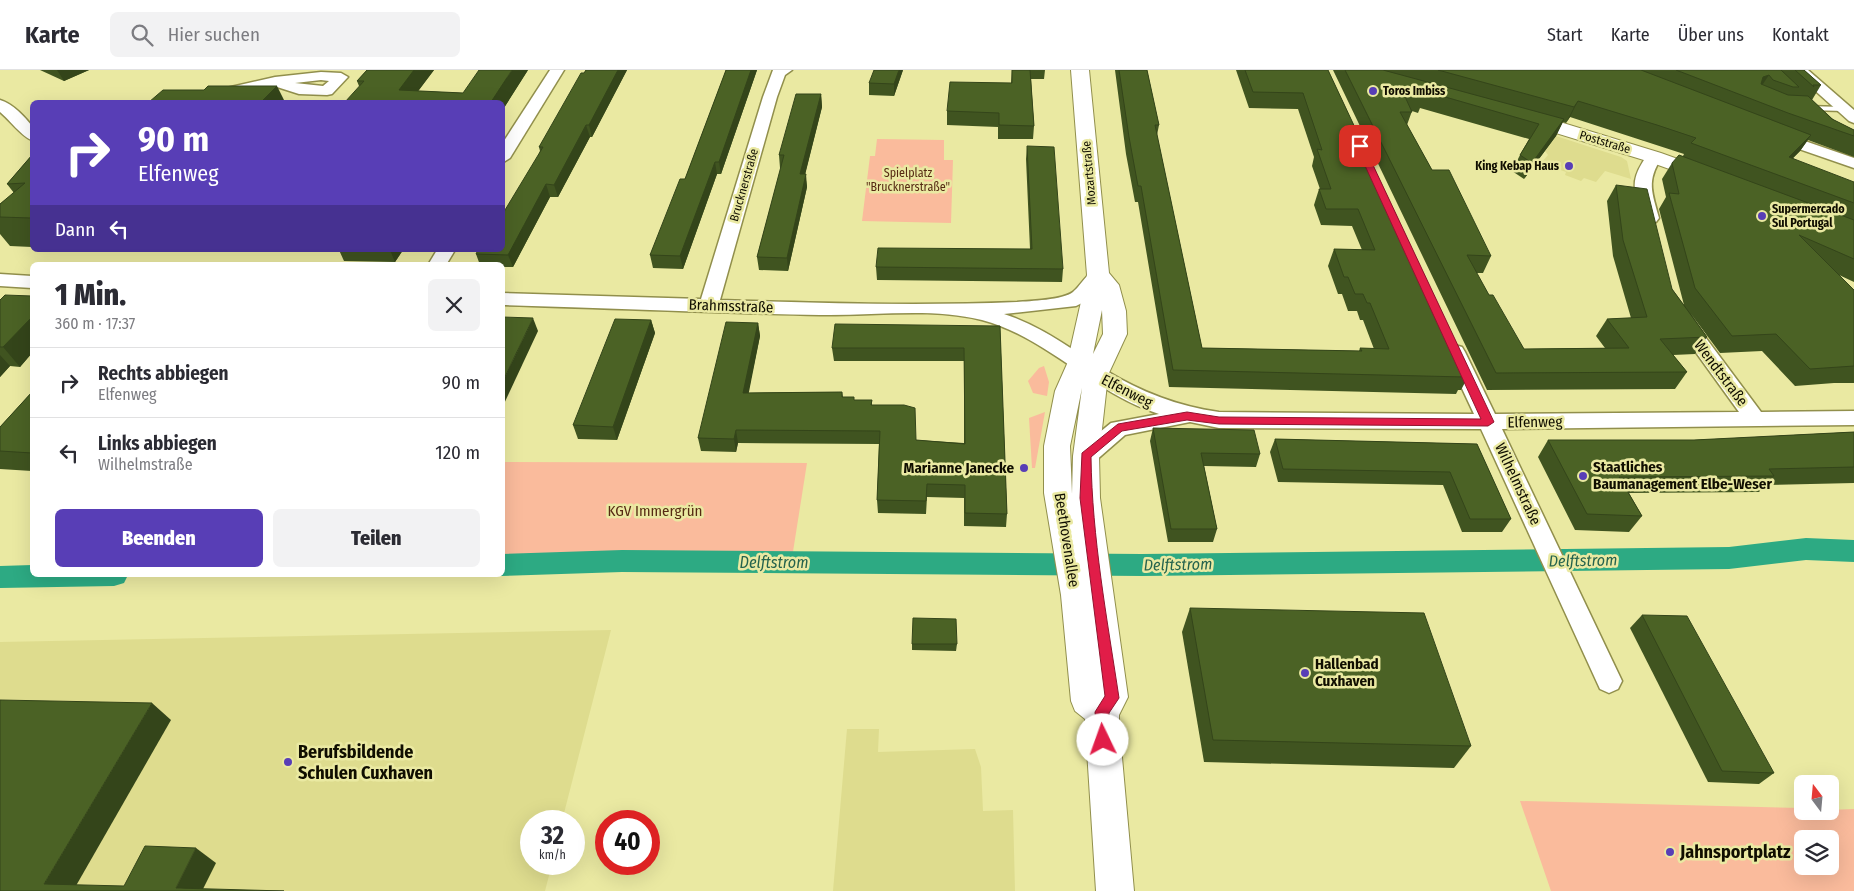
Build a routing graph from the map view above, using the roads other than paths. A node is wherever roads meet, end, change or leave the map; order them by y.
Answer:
1 (557, 70) edge
2 (785, 70) edge
3 (1080, 70) edge
4 (1799, 70) edge
5 (275, 81) dead end
6 (192, 100) edge
7 (0, 105) edge
8 (1503, 111) edge
9 (1849, 113) edge
10 (1813, 120) edge
11 (1762, 131) edge
12 (30, 133) edge
13 (505, 153) edge
14 (1654, 157) junction
15 (1854, 163) edge
16 (1729, 184) edge
17 (1655, 238) edge
18 (1098, 275) junction
19 (0, 280) edge
20 (30, 282) edge
21 (505, 299) edge
22 (709, 305) junction
23 (1673, 306) edge
24 (960, 309) junction
25 (1450, 341) edge
26 (1087, 369) junction
27 (1187, 416) junction
28 (1854, 418) edge
29 (1756, 420) junction
30 (1488, 422) junction
31 (1086, 456) junction
32 (1079, 542) junction
33 (1609, 682) dead end
34 (1115, 891) edge

1 - 13 street
2 - 22 street, Brucknerstraße
3 - 18 street, Mozartstraße
4 - 9 street
5 - 6 street
7 - 12 street
8 - 14 street, Poststraße
9 - 10 lane
11 - 15 street
14 - 16 street, Poststraße
14 - 17 street
18 - 24 street, Brahmsstraße
18 - 26 street, Mozartstraße
19 - 20 street
21 - 22 street, Brahmsstraße
22 - 24 street, Brahmsstraße
23 - 29 street, Wendtstraße
24 - 26 street, Brahmsstraße
25 - 30 street, Wilhelmstraße
26 - 27 street, Elfenweg
26 - 31 street, Beethovenallee
26 - 32 street, Beethovenallee
27 - 30 street, Elfenweg
27 - 31 street, Elfenweg
28 - 29 street, Elfenweg
29 - 30 street, Elfenweg
30 - 33 street, Wilhelmstraße
31 - 32 street, Beethovenallee
32 - 34 street, Beethovenallee

